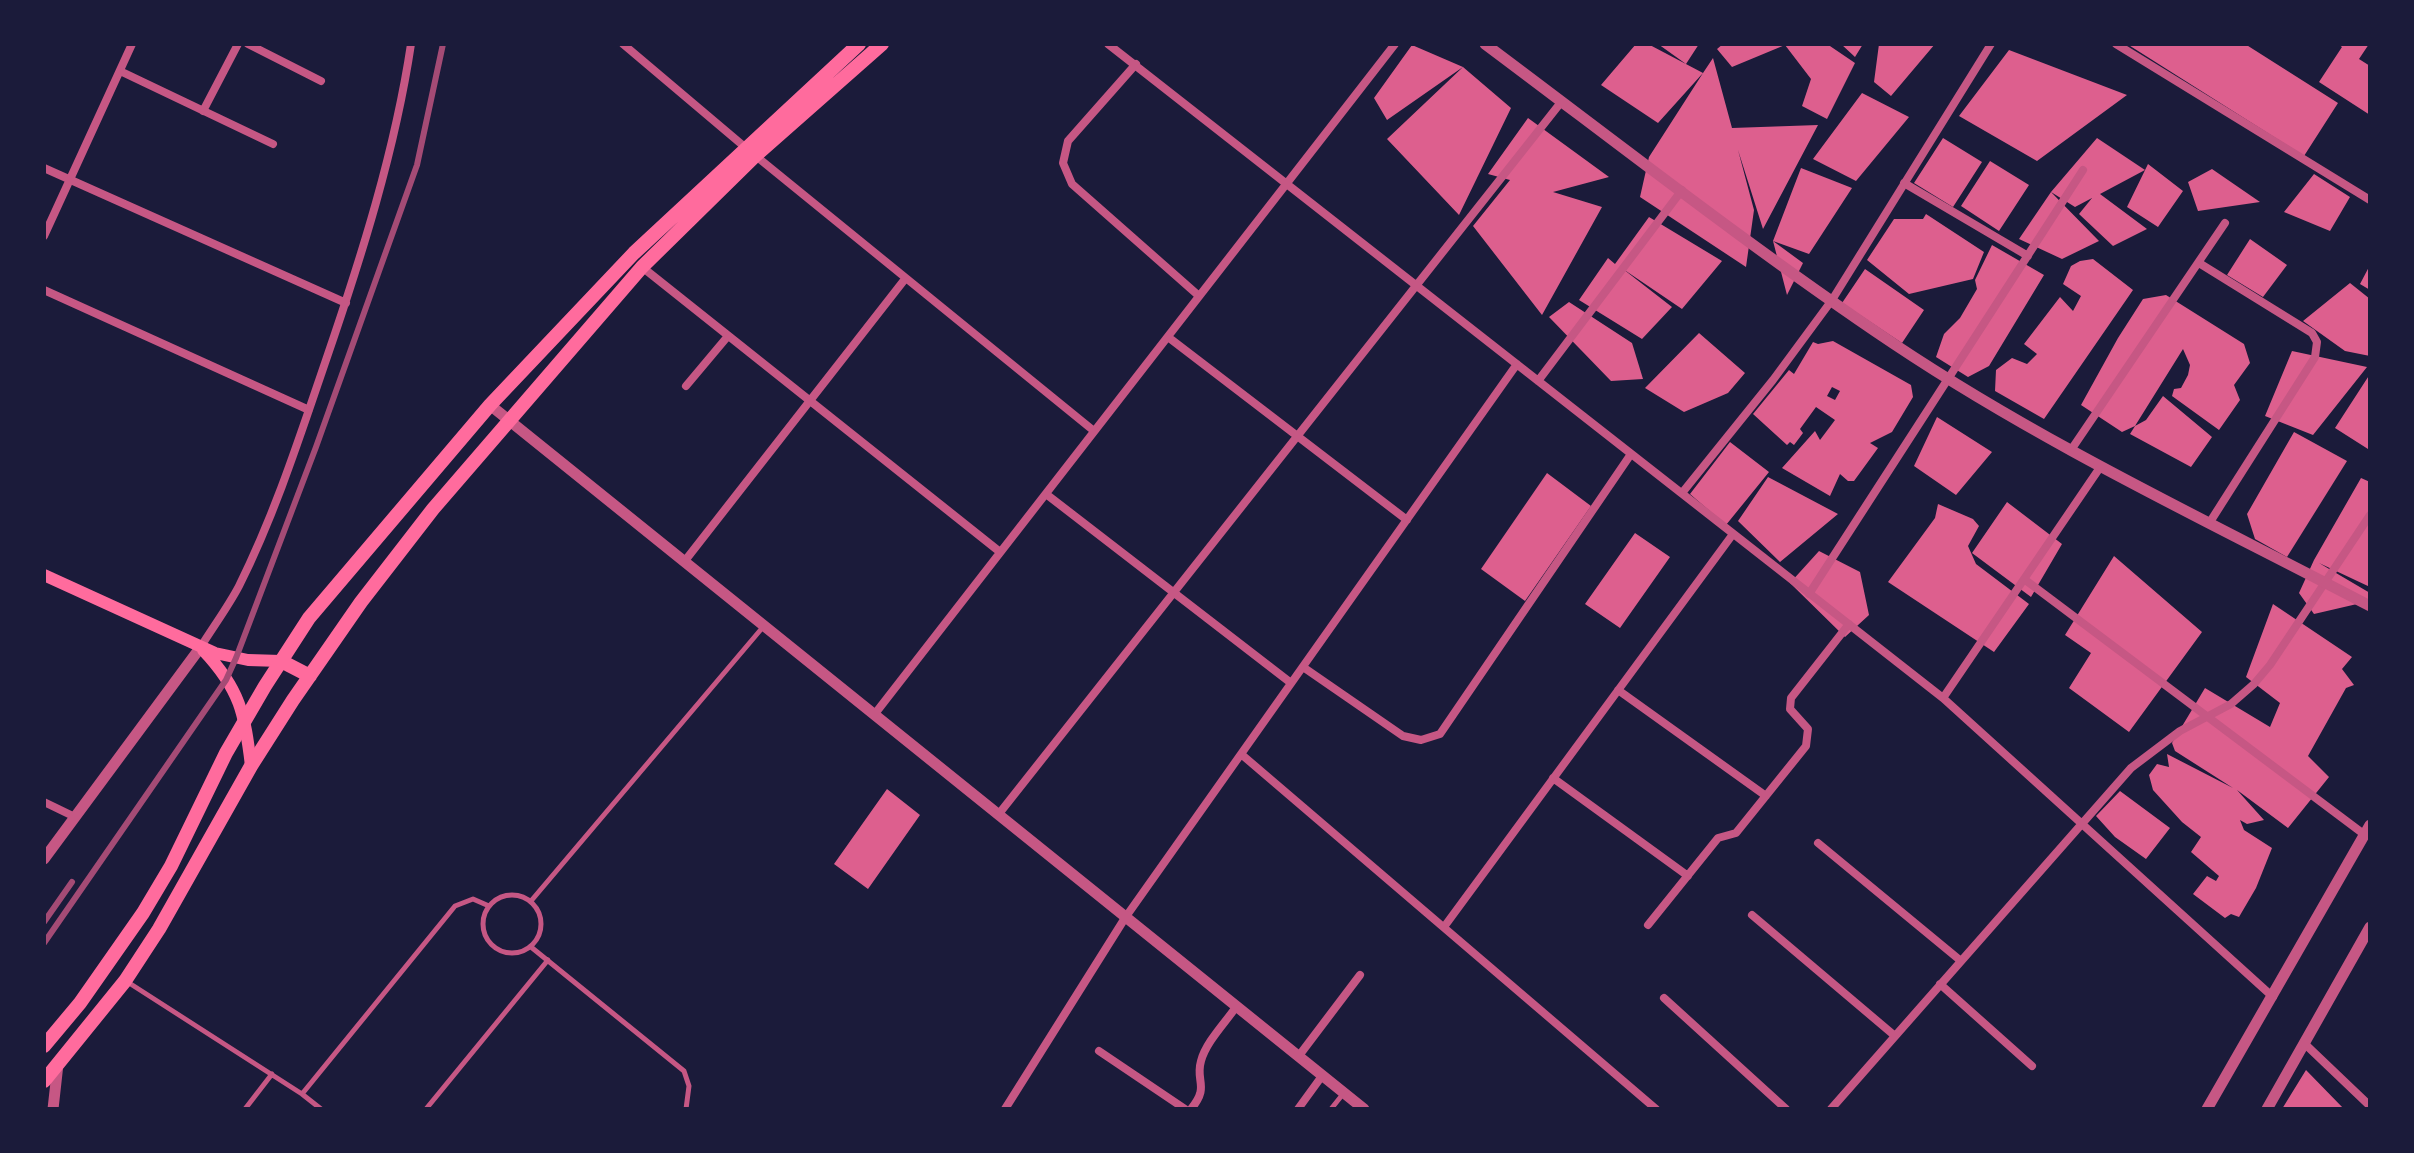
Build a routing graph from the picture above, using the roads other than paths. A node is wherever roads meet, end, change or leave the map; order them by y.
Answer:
1 (132, 44) edge
2 (238, 44) edge
3 (248, 44) edge
4 (411, 44) edge
5 (623, 44) edge
6 (859, 44) edge
7 (882, 44) edge
8 (1108, 44) edge
9 (1395, 44) edge
10 (1485, 44) edge
11 (1991, 44) edge
12 (2116, 44) edge
13 (1136, 64) junction
14 (120, 71) junction
15 (321, 81) dead end
16 (1562, 101) junction
17 (203, 111) junction
18 (273, 144) dead end
19 (751, 152) junction
20 (44, 168) edge
21 (2083, 170) dead end
22 (70, 180) junction
23 (1287, 183) junction
24 (1904, 183) junction
25 (1682, 190) junction
26 (2370, 200) edge
27 (2225, 223) dead end
28 (44, 236) edge
29 (2028, 256) junction
30 (2199, 263) junction
31 (642, 267) junction
32 (905, 279) junction
33 (1415, 284) junction
34 (44, 290) edge
35 (1199, 296) junction
36 (1832, 300) junction
37 (346, 303) junction
38 (728, 336) junction
39 (1168, 337) junction
40 (1517, 364) junction
41 (1949, 378) junction
42 (1538, 381) junction
43 (686, 386) dead end
44 (810, 401) junction
45 (490, 405) junction
46 (309, 410) junction
47 (508, 419) junction
48 (1094, 431) junction
49 (1296, 435) junction
50 (2071, 450) junction
51 (1631, 454) junction
52 (2101, 466) junction
53 (1682, 493) junction
54 (1046, 494) junction
55 (2370, 515) edge
56 (1407, 520) junction
57 (2210, 522) junction
58 (1733, 534) junction
59 (1000, 552) junction
60 (684, 562) junction
61 (44, 575) edge
62 (2024, 579) junction
63 (2326, 583) junction
64 (1173, 592) junction
65 (1809, 594) junction
66 (2370, 606) edge
67 (1849, 624) junction
68 (764, 626) junction
69 (200, 648) junction
70 (281, 661) junction
71 (1303, 667) junction
72 (310, 676) junction
73 (1291, 683) junction
74 (1618, 690) junction
75 (1943, 698) junction
76 (874, 715) junction
77 (2208, 717) junction
78 (245, 719) junction
79 (1241, 754) junction
80 (251, 766) junction
81 (1553, 778) junction
82 (1766, 796) junction
83 (44, 802) edge
84 (998, 815) junction
85 (75, 817) junction
86 (2082, 823) junction
87 (2367, 830) edge
88 (1818, 843) dead end
89 (44, 859) edge
90 (1688, 876) junction
91 (531, 901) junction
92 (489, 906) junction
93 (1752, 915) dead end
94 (1125, 918) junction
95 (1648, 925) dead end
96 (1444, 927) junction
97 (2370, 927) edge
98 (531, 947) junction
99 (548, 960) junction
100 (1961, 961) junction
101 (1360, 975) dead end
102 (125, 981) junction
103 (1940, 984) junction
104 (2273, 997) junction
105 (1664, 998) dead end
106 (1236, 1007) junction
107 (1895, 1036) junction
108 (2305, 1044) junction
109 (44, 1046) edge
110 (1099, 1051) dead end
111 (1298, 1057) junction
112 (58, 1064) junction
113 (2032, 1066) dead end
114 (272, 1074) junction
115 (1322, 1076) junction
116 (44, 1081) edge
117 (1343, 1093) junction
118 (302, 1094) junction
119 (2370, 1106) edge
120 (53, 1109) edge
121 (245, 1109) edge
122 (321, 1109) edge
123 (426, 1109) edge
124 (686, 1109) edge
125 (1005, 1109) edge
126 (1185, 1109) edge
127 (1191, 1109) edge
128 (1298, 1109) edge
129 (1331, 1109) edge
130 (1364, 1109) edge
131 (1656, 1109) edge
132 (1786, 1109) edge
133 (1831, 1109) edge
134 (2207, 1109) edge
135 (2267, 1109) edge

1 - 14 street
2 - 17 street
3 - 15 street
4 - 37 street
5 - 19 street
6 - 19 main road
7 - 19 main road
8 - 13 street
9 - 23 street
10 - 16 street
11 - 24 street
12 - 26 street
13 - 23 street
13 - 35 street
14 - 17 street
14 - 22 street
16 - 25 street
16 - 33 street
17 - 18 street
19 - 31 main road
19 - 32 street
19 - 45 main road
20 - 22 street
21 - 29 street
22 - 28 street
22 - 37 street
23 - 33 street
23 - 35 street
24 - 29 street
24 - 36 street
25 - 36 street
25 - 42 street
27 - 30 street
29 - 41 street
30 - 50 street
30 - 57 street
31 - 38 street
31 - 47 main road
32 - 44 street
32 - 48 street
33 - 40 street
33 - 49 street
34 - 46 street
35 - 39 street
36 - 41 street
36 - 53 street
37 - 46 street
38 - 43 street
38 - 44 street
39 - 48 street
39 - 49 street
40 - 42 street
40 - 56 street
41 - 50 street
41 - 65 street
42 - 51 street
44 - 59 street
44 - 60 street
45 - 47 street
45 - 70 main road
46 - 69 street
47 - 60 street
47 - 72 main road
48 - 54 street
49 - 56 street
49 - 64 street
50 - 52 street
51 - 53 street
51 - 71 street
52 - 57 street
52 - 62 street
53 - 58 street
54 - 59 street
54 - 64 street
55 - 63 street
56 - 71 street
57 - 63 street
58 - 65 street
58 - 74 street
59 - 76 street
60 - 68 street
61 - 69 main road
62 - 75 street
62 - 77 street
63 - 66 street
63 - 77 street
64 - 73 street
64 - 84 street
65 - 67 street
67 - 75 street
67 - 82 street
68 - 76 street
68 - 91 lane
69 - 70 main road
69 - 78 main road
69 - 85 street
70 - 72 main road
70 - 78 main road
71 - 73 street
72 - 80 main road
73 - 79 street
74 - 81 street
74 - 82 street
75 - 86 street
76 - 84 street
77 - 86 street
77 - 87 street
78 - 80 main road
78 - 109 main road
79 - 94 street
79 - 96 street
80 - 102 main road
81 - 90 street
81 - 96 street
82 - 90 street
83 - 85 street
84 - 94 street
85 - 89 street
86 - 100 street
86 - 104 street
87 - 104 street
88 - 100 street
90 - 95 street
91 - 92 lane
91 - 98 lane
92 - 98 lane
92 - 118 lane
93 - 107 street
94 - 106 street
94 - 125 street
96 - 131 street
97 - 108 street
98 - 99 lane
99 - 123 lane
99 - 124 lane
100 - 103 street
101 - 111 street
102 - 112 main road
102 - 114 lane
103 - 107 street
103 - 113 street
104 - 134 street
105 - 132 street
106 - 111 street
106 - 127 street
107 - 133 street
108 - 119 street
108 - 135 street
110 - 126 street
111 - 115 street
112 - 116 main road
112 - 120 street
114 - 118 lane
114 - 121 lane
115 - 117 street
115 - 128 street
117 - 129 lane
117 - 130 street
118 - 122 lane

